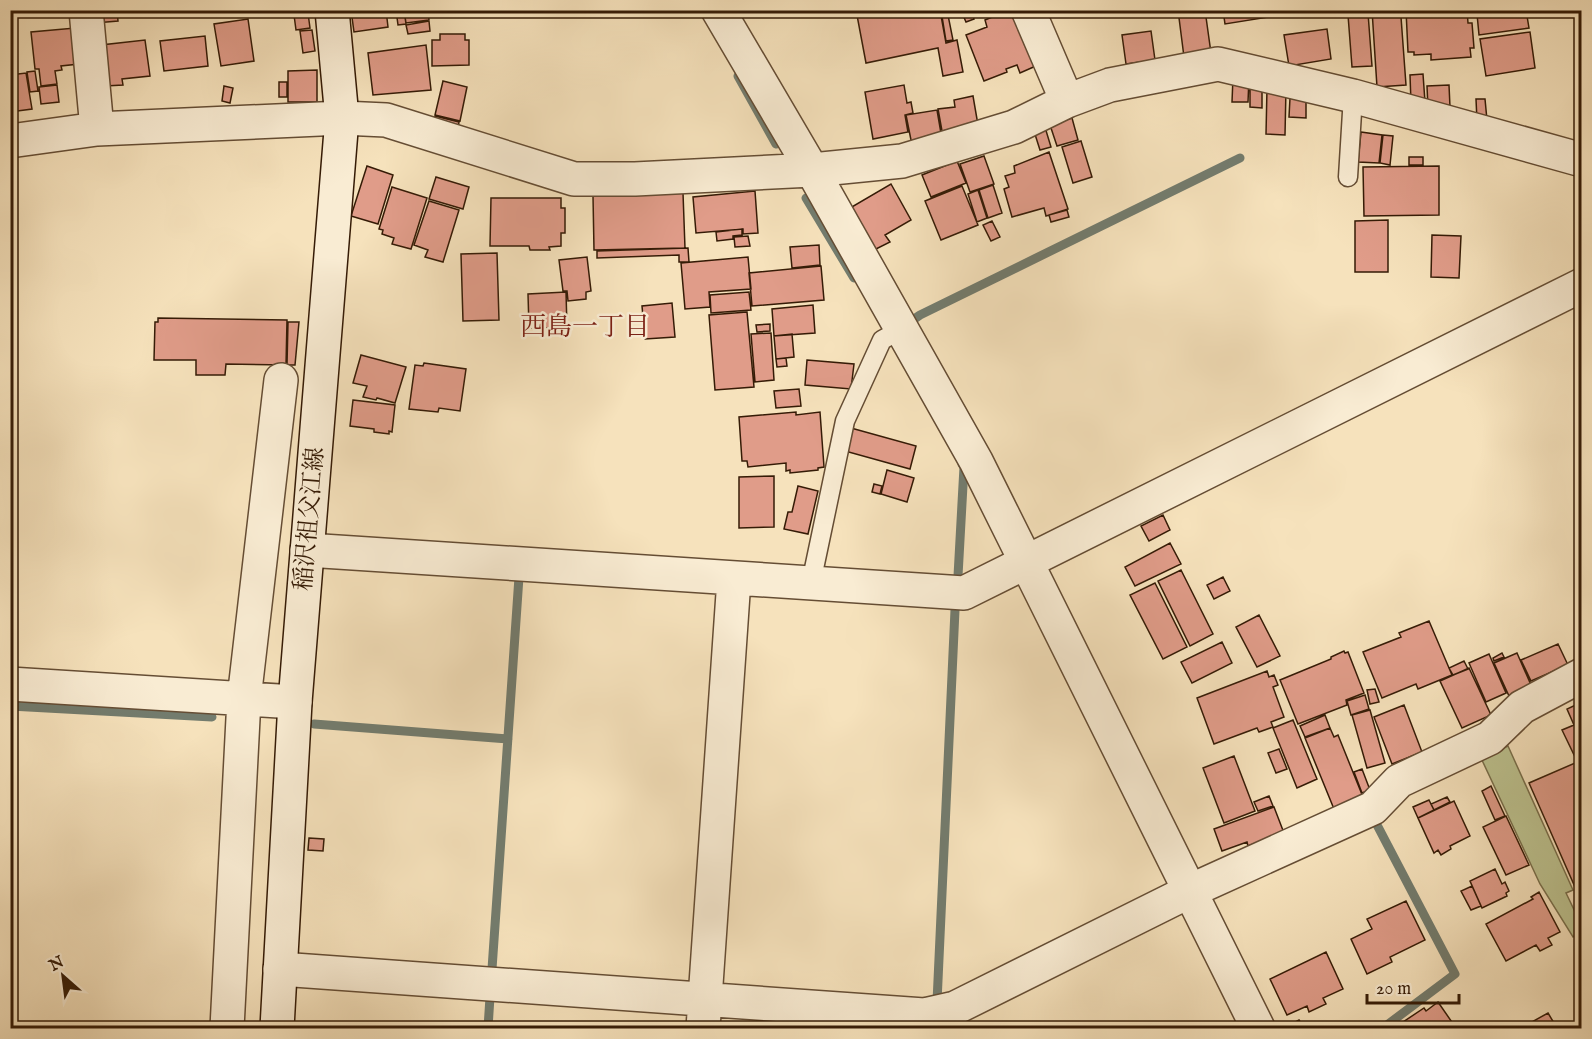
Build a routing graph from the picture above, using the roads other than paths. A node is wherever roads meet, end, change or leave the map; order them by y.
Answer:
1 (86, 10) edge
2 (332, 10) edge
3 (718, 10) edge
4 (1028, 10) edge
5 (1353, 96) junction
6 (1067, 101) junction
7 (342, 118) junction
8 (97, 129) junction
9 (10, 141) edge
10 (1581, 160) edge
11 (812, 170) junction
12 (1348, 177) dead end
13 (1581, 285) edge
14 (902, 329) junction
15 (281, 380) dead end
16 (307, 550) junction
17 (1027, 562) junction
18 (734, 579) junction
19 (811, 584) junction
20 (1581, 675) edge
21 (10, 684) edge
22 (244, 699) junction
23 (295, 702) junction
24 (1190, 891) junction
25 (280, 969) junction
26 (704, 1014) edge
27 (227, 1029) edge
28 (277, 1029) edge
29 (1258, 1029) edge

1 - 8 street
2 - 7 street, 稲沢祖父江線
3 - 11 street
4 - 6 street
5 - 6 street
5 - 10 street
5 - 12 lane
6 - 11 street
7 - 8 street
7 - 11 street
7 - 16 street, 稲沢祖父江線
8 - 9 street
11 - 14 street
13 - 17 street
14 - 17 street
14 - 19 lane
15 - 22 street
16 - 18 street
16 - 23 street, 稲沢祖父江線
17 - 19 street
17 - 24 street
18 - 19 street
18 - 26 street
20 - 24 street
21 - 22 street
22 - 23 street
22 - 27 street
23 - 25 street, 稲沢祖父江線
24 - 26 street
24 - 29 street
25 - 26 street
25 - 28 street, 稲沢祖父江線

